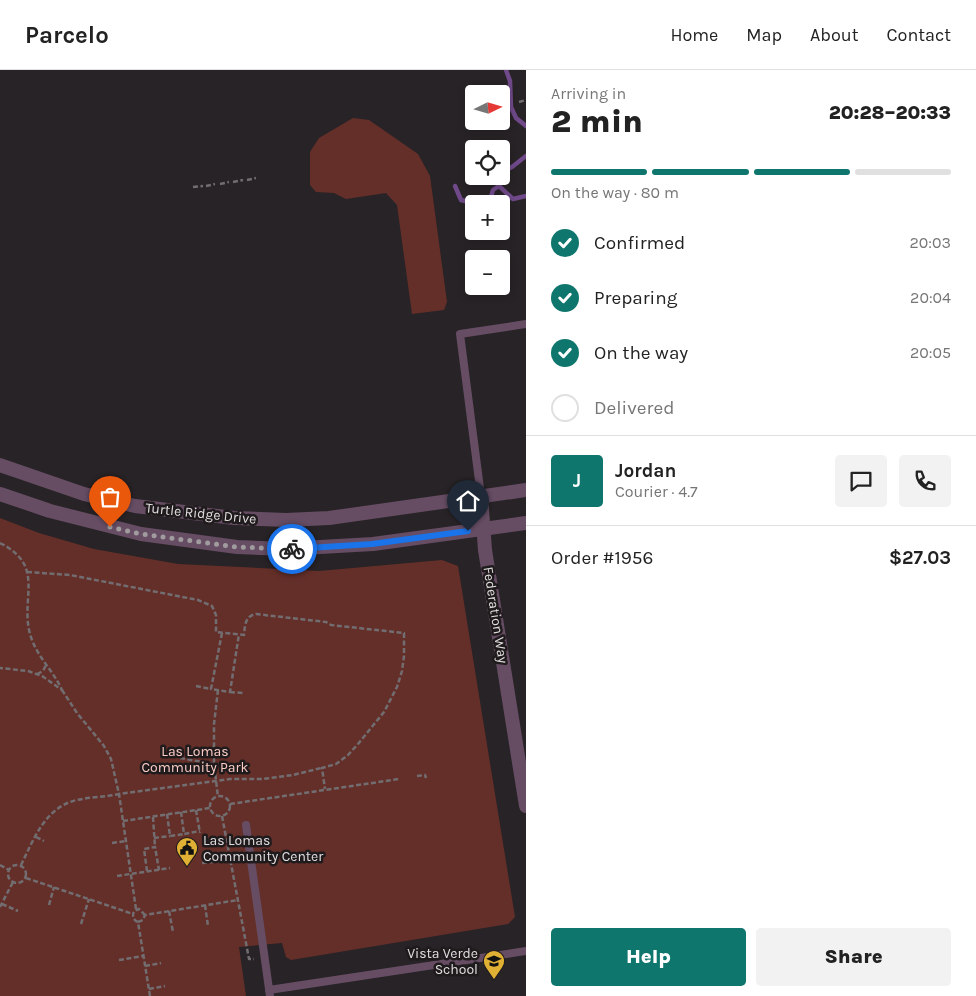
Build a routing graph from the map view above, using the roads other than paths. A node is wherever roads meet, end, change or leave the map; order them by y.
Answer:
1 (526, 324) edge
2 (0, 465) edge
3 (526, 490) edge
4 (0, 494) edge
5 (481, 496) junction
6 (526, 523) edge
7 (483, 529) junction
8 (526, 806) edge
9 (246, 825) dead end
10 (526, 951) edge
11 (269, 993) edge

1 - 5 lane, Federation Way
2 - 5 street, Turtle Ridge Drive
3 - 5 street, Turtle Ridge Drive
4 - 7 street, Turtle Ridge Drive
5 - 7 street, Federation Way
6 - 7 street, Turtle Ridge Drive
7 - 8 street, Federation Way
9 - 11 lane
10 - 11 lane

